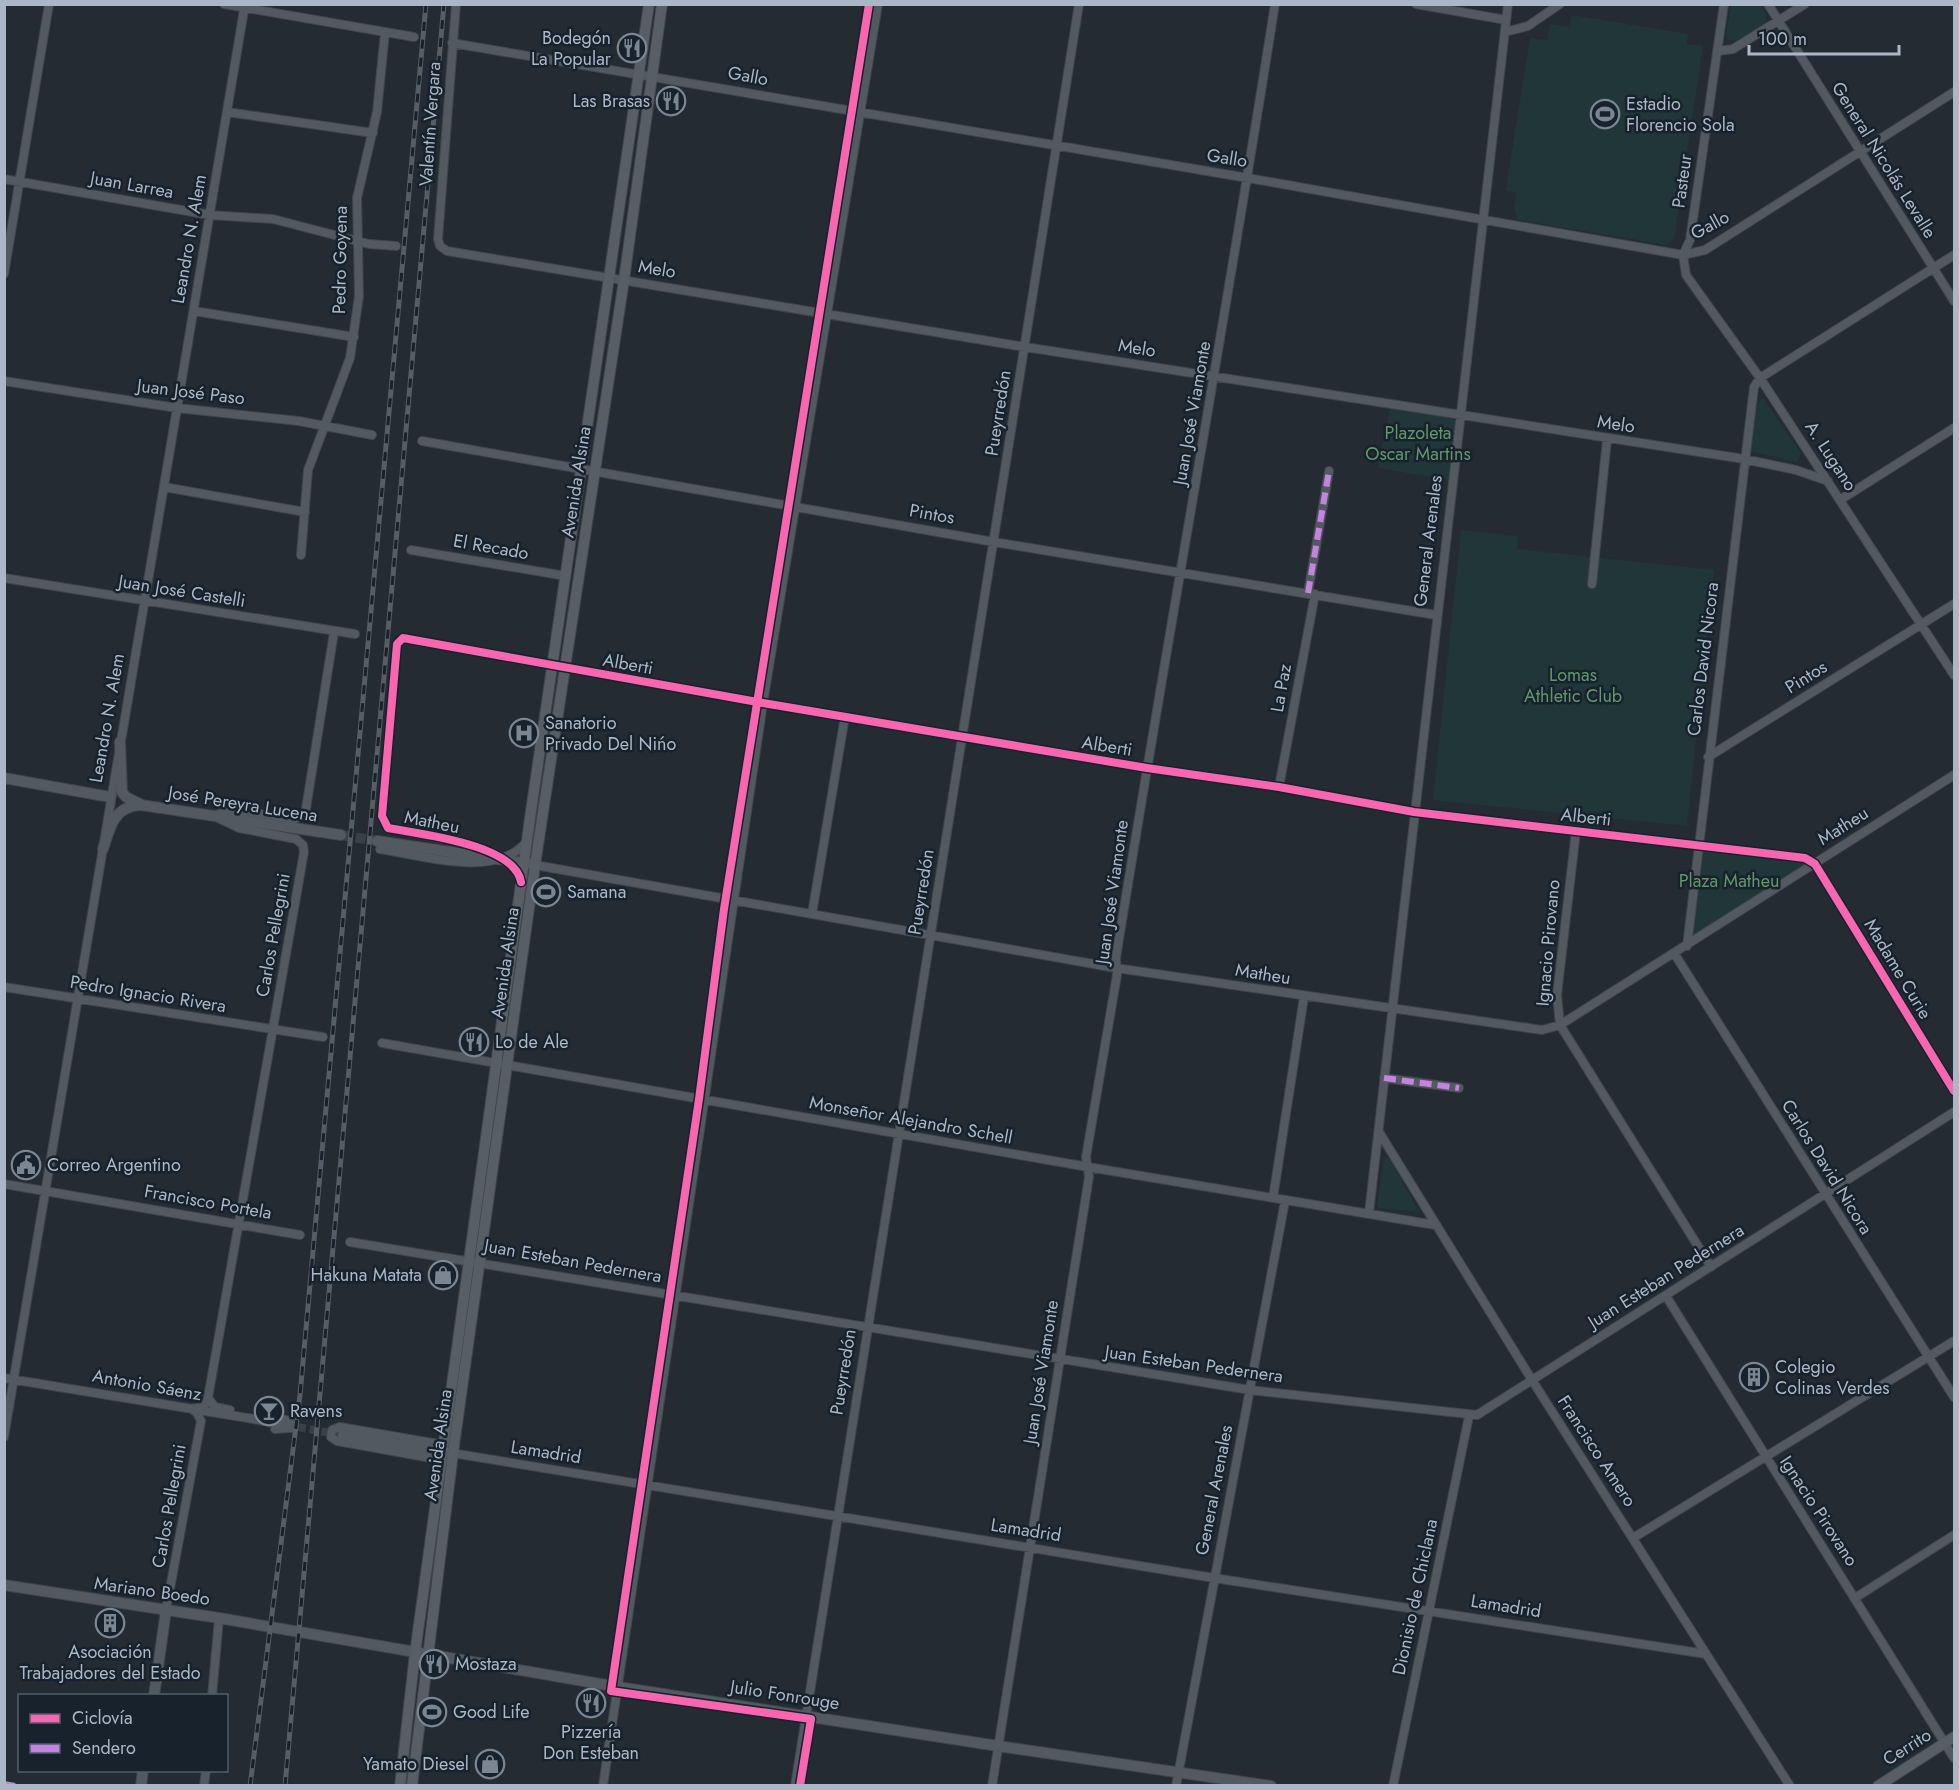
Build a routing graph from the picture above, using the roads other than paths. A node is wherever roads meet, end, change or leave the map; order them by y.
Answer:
1 (49, 4) edge
2 (224, 4) edge
3 (456, 4) edge
4 (649, 4) edge
5 (662, 4) edge
6 (878, 4) edge
7 (1079, 4) edge
8 (1275, 4) edge
9 (1416, 4) edge
10 (1508, 4) edge
11 (1560, 4) edge
12 (1725, 4) edge
13 (1768, 4) edge
14 (1805, 4) edge
15 (245, 6) edge
16 (1506, 20) junction
17 (1778, 21) junction
18 (385, 32) junction
19 (1506, 32) junction
20 (414, 37) dead end
21 (453, 43) junction
22 (1718, 51) junction
23 (639, 75) junction
24 (652, 76) junction
25 (1954, 92) edge
26 (227, 112) junction
27 (860, 112) junction
28 (373, 133) junction
29 (1056, 146) junction
30 (1860, 152) junction
31 (1248, 178) junction
32 (4, 179) edge
33 (20, 182) junction
34 (210, 215) junction
35 (1483, 218) junction
36 (357, 241) junction
37 (396, 246) dead end
38 (440, 246) joint
39 (1683, 255) junction
40 (1954, 255) edge
41 (1934, 269) junction
42 (4, 274) edge
43 (611, 277) junction
44 (624, 280) junction
45 (1954, 302) edge
46 (194, 311) junction
47 (828, 314) junction
48 (354, 337) junction
49 (1025, 347) junction
50 (1216, 377) junction
51 (1760, 378) junction
52 (4, 381) edge
53 (177, 408) junction
54 (1459, 416) junction
55 (326, 426) junction
56 (1954, 428) edge
57 (372, 435) dead end
58 (1607, 440) junction
59 (422, 441) dead end
60 (1744, 459) junction
61 (581, 470) junction
62 (594, 471) junction
63 (1329, 471) dead end
64 (1828, 482) junction
65 (164, 488) junction
66 (1840, 500) junction
67 (796, 506) junction
68 (304, 512) junction
69 (994, 542) junction
70 (411, 550) dead end
71 (301, 555) dead end
72 (1181, 572) junction
73 (566, 576) junction
74 (4, 578) edge
75 (1592, 584) dead end
76 (1311, 594) junction
77 (144, 602) junction
78 (1954, 604) edge
79 (1436, 615) junction
80 (1921, 625) junction
81 (334, 632) junction
82 (355, 634) dead end
83 (552, 666) junction
84 (565, 669) junction
85 (1954, 675) edge
86 (763, 703) junction
87 (845, 716) junction
88 (963, 737) junction
89 (120, 742) junction
90 (1708, 757) junction
91 (1147, 768) junction
92 (1954, 775) edge
93 (4, 778) edge
94 (1279, 787) junction
95 (110, 797) junction
96 (141, 805) junction
97 (1414, 812) junction
98 (215, 816) junction
99 (388, 828) joint
100 (1576, 831) junction
101 (341, 835) tunnel mouth
102 (527, 841) junction
103 (1698, 844) junction
104 (378, 845) tunnel mouth
105 (103, 849) junction
106 (503, 859) junction
107 (530, 864) junction
108 (1815, 864) junction
109 (521, 882) junction
110 (736, 901) junction
111 (812, 915) junction
112 (930, 936) junction
113 (1687, 946) junction
114 (1674, 953) junction
115 (1116, 968) junction
116 (4, 987) edge
117 (1304, 997) junction
118 (77, 1000) junction
119 (1391, 1010) junction
120 (1560, 1025) junction
121 (273, 1030) junction
122 (323, 1037) dead end
123 (382, 1043) dead end
124 (502, 1064) junction
125 (1384, 1077) junction
126 (1459, 1088) dead end
127 (1954, 1091) edge
128 (704, 1100) junction
129 (1954, 1112) edge
130 (1379, 1132) junction
131 (899, 1135) junction
132 (1088, 1167) junction
133 (4, 1184) edge
134 (45, 1191) junction
135 (1825, 1195) junction
136 (1273, 1198) junction
137 (1285, 1201) junction
138 (1369, 1213) junction
139 (238, 1224) junction
140 (1435, 1225) junction
141 (300, 1235) dead end
142 (350, 1242) dead end
143 (475, 1261) junction
144 (1711, 1267) junction
145 (675, 1295) junction
146 (1666, 1296) junction
147 (867, 1328) junction
148 (1954, 1341) edge
149 (1929, 1357) junction
150 (1060, 1361) junction
151 (4, 1378) edge
152 (16, 1380) junction
153 (1532, 1380) junction
154 (1250, 1390) junction
155 (1954, 1397) edge
156 (208, 1398) junction
157 (191, 1409) junction
158 (1469, 1416) junction
159 (284, 1425) tunnel mouth
160 (200, 1430) junction
161 (342, 1435) tunnel mouth
162 (4, 1437) edge
163 (446, 1453) junction
164 (1765, 1457) junction
165 (648, 1485) junction
166 (838, 1516) junction
167 (1954, 1535) edge
168 (1633, 1538) junction
169 (1029, 1548) junction
170 (1214, 1578) junction
171 (4, 1585) edge
172 (1855, 1598) junction
173 (166, 1610) junction
174 (1429, 1610) junction
175 (219, 1618) junction
176 (294, 1631) joint
177 (416, 1653) junction
178 (1706, 1654) junction
179 (428, 1655) junction
180 (618, 1687) junction
181 (154, 1694) edge
182 (212, 1694) edge
183 (806, 1714) junction
184 (1950, 1740) edge
185 (998, 1746) junction
186 (1954, 1758) edge
187 (1179, 1771) junction
188 (400, 1785) edge
189 (412, 1785) edge
190 (603, 1785) edge
191 (795, 1785) edge
192 (992, 1785) edge
193 (1176, 1785) edge
194 (1271, 1785) edge
195 (1393, 1785) edge
196 (1790, 1785) edge
197 (1878, 1785) edge

1 - 33 street
2 - 15 street
3 - 21 street, Valentín Vergara
4 - 23 main road, Avenida Alsina
5 - 24 main road, Avenida Alsina
6 - 27 street
7 - 29 street, Pueyrredón
8 - 31 street, Juan José Viamonte
9 - 16 street
10 - 16 street, General Arenales
11 - 19 street
12 - 22 street, Pasteur
13 - 17 street, General Nicolás Levalle
14 - 17 street
15 - 18 street
15 - 26 street, Leandro N. Alem
16 - 19 street, General Arenales
17 - 22 street
17 - 30 street, General Nicolás Levalle
18 - 20 street
18 - 28 street, Pedro Goyena
19 - 35 street, General Arenales
21 - 23 street, Gallo
21 - 38 street, Valentín Vergara
22 - 39 street, Pasteur
23 - 24 street, Gallo
23 - 43 main road, Avenida Alsina
24 - 27 street, Gallo
24 - 44 main road, Avenida Alsina
25 - 30 street, Gallo
26 - 28 street
26 - 34 street, Leandro N. Alem
27 - 29 street, Gallo
27 - 47 street
28 - 36 street, Pedro Goyena
29 - 31 street, Gallo
29 - 49 street, Pueyrredón
30 - 39 street, Gallo
30 - 41 street, General Nicolás Levalle
31 - 35 street, Gallo
31 - 50 street, Juan José Viamonte
32 - 33 street, Juan Larrea
33 - 34 street, Juan Larrea
33 - 42 street
34 - 36 street, Juan Larrea
34 - 46 street, Leandro N. Alem
35 - 39 street, Gallo
35 - 54 street, General Arenales
36 - 37 street, Juan Larrea
36 - 48 street, Pedro Goyena
38 - 43 street, Melo
39 - 51 street, A. Lugano
40 - 41 street
41 - 45 street, General Nicolás Levalle
41 - 51 street
43 - 44 street, Melo
43 - 61 main road, Avenida Alsina
44 - 47 street, Melo
44 - 62 main road, Avenida Alsina
46 - 48 street
46 - 53 street, Leandro N. Alem
47 - 49 street, Melo
47 - 67 street
48 - 55 street, Pedro Goyena
49 - 50 street, Melo
49 - 69 street, Pueyrredón
50 - 54 street, Melo
50 - 72 street, Juan José Viamonte
51 - 60 street, Carlos David Nicora
51 - 64 street, A. Lugano
52 - 53 street, Juan José Paso
53 - 55 street, Juan José Paso
53 - 65 street, Leandro N. Alem
54 - 58 street, Melo
54 - 79 street, General Arenales
55 - 57 street, Juan José Paso
55 - 68 street, Pedro Goyena
56 - 66 street
58 - 60 street, Melo
58 - 75 street
59 - 61 street, Pintos
60 - 64 street, Melo
60 - 90 street, Carlos David Nicora
61 - 62 street, Pintos
61 - 73 main road, Avenida Alsina
62 - 67 street, Pintos
62 - 84 main road, Avenida Alsina
63 - 76 street, La Paz
64 - 66 street, A. Lugano
65 - 68 street
65 - 77 street, Leandro N. Alem
66 - 80 street, A. Lugano
67 - 69 street, Pintos
67 - 86 street
68 - 71 street, Pedro Goyena
69 - 72 street, Pintos
69 - 88 street, Pueyrredón
70 - 73 street, El Recado
72 - 76 street, Pintos
72 - 91 street, Juan José Viamonte
73 - 83 main road, Avenida Alsina
74 - 77 street, Juan José Castelli
76 - 79 street, Pintos
76 - 94 street, La Paz
77 - 81 street, Juan José Castelli
77 - 89 street, Leandro N. Alem
78 - 80 street, Pintos
79 - 97 street, General Arenales
80 - 85 street, A. Lugano
80 - 90 street, Pintos
81 - 82 street, Juan José Castelli
81 - 98 street
83 - 84 street, Alberti
83 - 99 street, Alberti
83 - 102 main road, Avenida Alsina
84 - 86 street, Alberti
84 - 107 main road, Avenida Alsina
86 - 87 street, Alberti
86 - 110 street
87 - 88 street, Alberti
87 - 111 street
88 - 91 street, Alberti
88 - 112 street, Pueyrredón
89 - 95 street, Leandro N. Alem
89 - 96 street, José Pereyra Lucena
90 - 103 street, Carlos David Nicora
91 - 94 street, Alberti
91 - 115 street, Juan José Viamonte
92 - 108 street, Matheu
93 - 95 street
94 - 97 street, Alberti
95 - 105 street, Leandro N. Alem
96 - 98 street, José Pereyra Lucena
96 - 105 street, José Pereyra Lucena
97 - 100 street, Alberti
97 - 119 street, General Arenales
98 - 101 street, José Pereyra Lucena
98 - 121 street, Carlos Pellegrini
99 - 106 street, Matheu
100 - 103 street, Alberti
100 - 120 street, Ignacio Pirovano
102 - 106 street
102 - 107 main road, Avenida Alsina
103 - 108 street, Alberti
103 - 113 street, Carlos David Nicora
104 - 106 street, Matheu
105 - 118 street, Leandro N. Alem
106 - 107 street, Matheu
106 - 109 street, Matheu
107 - 109 main road, Avenida Alsina
107 - 110 street, Matheu
107 - 124 main road, Avenida Alsina
108 - 113 street, Matheu
108 - 127 street, Madame Curie
109 - 124 main road, Avenida Alsina
110 - 111 street, Matheu
110 - 128 street
111 - 112 street, Matheu
112 - 115 street, Matheu
112 - 131 street, Pueyrredón
113 - 114 street, Matheu
114 - 120 street, Matheu
114 - 135 street, Carlos David Nicora
115 - 117 street, Matheu
115 - 132 street, Juan José Viamonte
116 - 118 street, Pedro Ignacio Rivera
117 - 119 street, Matheu
117 - 136 street
118 - 121 street, Pedro Ignacio Rivera
118 - 134 street, Leandro N. Alem
119 - 120 street, Matheu
119 - 125 street
120 - 144 street, Ignacio Pirovano
121 - 122 street, Pedro Ignacio Rivera
121 - 139 street, Carlos Pellegrini
123 - 124 street, Monseñor Alejandro Schell
124 - 128 street, Monseñor Alejandro Schell
124 - 143 main road, Avenida Alsina
125 - 126 street
125 - 130 street
128 - 131 street, Monseñor Alejandro Schell
128 - 145 street
129 - 135 street, Juan Esteban Pedernera
130 - 138 street
130 - 140 street, Francisco Amero
131 - 132 street, Monseñor Alejandro Schell
131 - 147 street, Pueyrredón
132 - 136 street, Monseñor Alejandro Schell
132 - 150 street, Juan José Viamonte
133 - 134 street, Francisco Portela
134 - 139 street, Francisco Portela
134 - 152 street, Leandro N. Alem
135 - 144 street, Juan Esteban Pedernera
135 - 149 street, Carlos David Nicora
136 - 137 street, Monseñor Alejandro Schell
137 - 138 street, Monseñor Alejandro Schell
137 - 154 street, General Arenales
138 - 140 street, Monseñor Alejandro Schell
139 - 141 street, Francisco Portela
139 - 156 street, Carlos Pellegrini
140 - 153 street, Francisco Amero
142 - 143 street, Juan Esteban Pedernera
143 - 145 street, Juan Esteban Pedernera
143 - 163 main road, Avenida Alsina
144 - 146 street, Juan Esteban Pedernera
145 - 147 street, Juan Esteban Pedernera
145 - 165 street
146 - 153 street, Juan Esteban Pedernera
146 - 164 street, Ignacio Pirovano
147 - 150 street, Juan Esteban Pedernera
147 - 166 street, Pueyrredón
148 - 149 street
149 - 155 street, Carlos David Nicora
149 - 164 street
150 - 154 street, Juan Esteban Pedernera
150 - 169 street, Juan José Viamonte
151 - 152 street, Antonio Sáenz
152 - 157 street, Antonio Sáenz
152 - 162 street, Leandro N. Alem
153 - 158 street, Juan Esteban Pedernera
153 - 168 street, Francisco Amero
154 - 158 street, Juan Esteban Pedernera
154 - 170 street, General Arenales
156 - 157 street
156 - 160 street, Antonio Sáenz
157 - 159 street, Antonio Sáenz
157 - 160 street
158 - 174 street, Dionisio de Chiclana
160 - 173 street, Carlos Pellegrini
161 - 163 street, Lamadrid
163 - 163 street, Lamadrid
163 - 165 street, Lamadrid
163 - 177 main road, Avenida Alsina
163 - 179 main road, Avenida Alsina
164 - 168 street
164 - 172 street, Ignacio Pirovano
165 - 166 street, Lamadrid
165 - 180 street
166 - 169 street, Lamadrid
166 - 183 street, Pueyrredón
167 - 172 street
168 - 178 street, Francisco Amero
169 - 170 street, Lamadrid
169 - 185 street, Juan José Viamonte
170 - 174 street, Lamadrid
170 - 187 street, General Arenales
171 - 173 street, Mariano Boedo
172 - 184 street, Ignacio Pirovano
173 - 175 street, Mariano Boedo
173 - 181 street, Carlos Pellegrini
174 - 178 street, Lamadrid
174 - 195 street, Dionisio de Chiclana
175 - 176 street, Mariano Boedo
175 - 182 street
176 - 177 street, Julio Fonrouge
177 - 179 street, Julio Fonrouge
177 - 188 main road, Avenida Alsina
178 - 196 street, Francisco Amero
179 - 180 street, Julio Fonrouge
179 - 189 main road, Avenida Alsina
180 - 183 street, Julio Fonrouge
180 - 190 street
183 - 185 street, Julio Fonrouge
183 - 191 street, Pueyrredón
184 - 186 street, Ignacio Pirovano
184 - 197 main road, Cerrito
185 - 187 street, Julio Fonrouge
185 - 192 street, Juan José Viamonte
187 - 193 street, General Arenales
187 - 194 street, Julio Fonrouge

